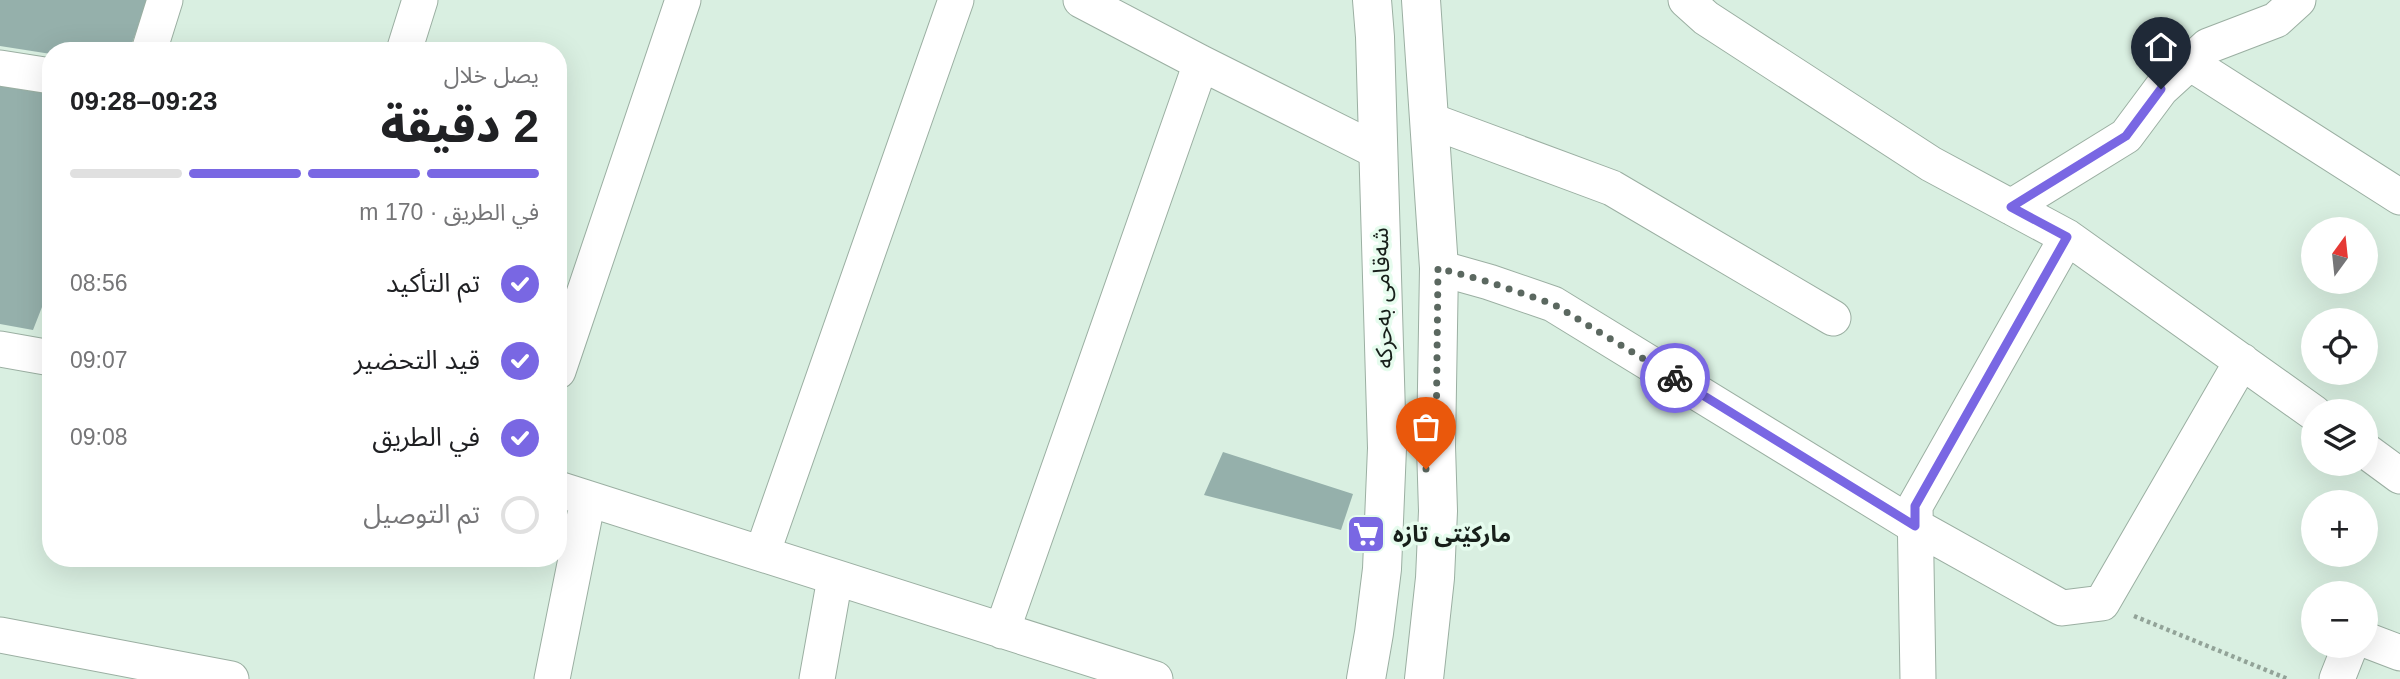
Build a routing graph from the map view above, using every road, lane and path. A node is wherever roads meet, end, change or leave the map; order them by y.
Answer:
1 (165, 0) edge
2 (420, 0) edge
3 (683, 0) edge
4 (956, 0) edge
5 (1081, 0) edge
6 (1372, 0) edge
7 (1421, 0) edge
8 (2298, 0) edge
9 (1702, 6) edge
10 (152, 42) edge
11 (407, 42) edge
12 (2190, 63) junction
13 (1201, 64) junction
14 (0, 68) edge
15 (42, 75) edge
16 (1429, 120) junction
17 (1377, 151) junction
18 (2400, 197) edge
19 (2011, 207) junction
20 (2067, 237) junction
21 (1438, 268) junction
22 (1833, 318) dead end
23 (567, 344) edge
24 (0, 349) edge
25 (42, 353) edge
26 (2242, 360) junction
27 (2301, 403) edge
28 (1436, 446) junction
29 (1387, 448) junction
30 (2378, 460) edge
31 (2400, 476) edge
32 (573, 494) edge
33 (1915, 526) junction
34 (567, 547) edge
35 (762, 554) junction
36 (565, 567) edge
37 (835, 578) junction
38 (2102, 603) junction
39 (1002, 631) junction
40 (1374, 633) junction
41 (0, 635) edge
42 (2378, 645) edge
43 (2400, 653) edge
44 (2345, 658) edge
45 (1426, 662) edge
46 (231, 679) edge
47 (552, 679) edge
48 (817, 679) edge
49 (1155, 679) edge
50 (1366, 679) edge
51 (1918, 679) edge
52 (2288, 679) edge
53 (2337, 679) edge

1 - 10 street
2 - 11 street
3 - 23 street
4 - 35 street
5 - 13 street
6 - 17 main road, شەقامی بەحرکە
7 - 16 main road
8 - 12 street
9 - 19 street
12 - 18 street
12 - 19 street
13 - 17 street
13 - 39 street
14 - 15 street
16 - 21 main road
16 - 22 street
17 - 29 main road, شەقامی بەحرکە
19 - 20 street
20 - 26 street
20 - 33 street
21 - 28 main road
21 - 33 street
24 - 25 street
26 - 27 street
26 - 38 street
28 - 29 main road
28 - 45 main road
29 - 40 main road, شەقامی بەحرکە
30 - 31 street
32 - 34 street
32 - 35 street
33 - 38 street
33 - 51 street
35 - 37 street
36 - 47 street
37 - 39 street
37 - 48 street
38 - 52 path
39 - 49 street
40 - 45 main road
40 - 50 main road, شەقامی بەحرکە
41 - 46 street
42 - 43 street
44 - 53 street

